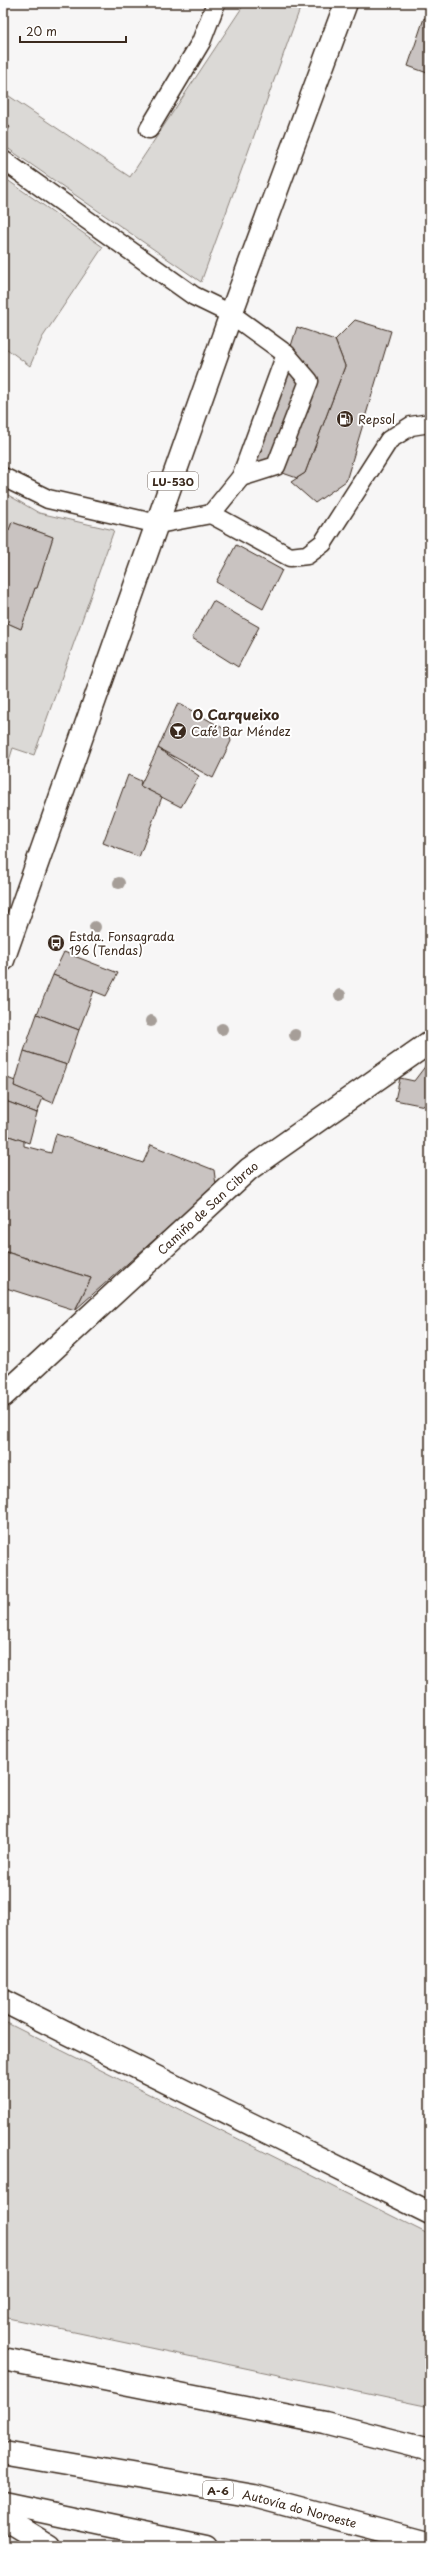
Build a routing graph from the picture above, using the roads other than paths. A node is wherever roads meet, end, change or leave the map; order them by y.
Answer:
1 (216, 3) edge
2 (346, 3) edge
3 (149, 129) dead end
4 (3, 160) edge
5 (231, 314) junction
6 (286, 354) junction
7 (430, 423) edge
8 (241, 476) junction
9 (3, 477) edge
10 (211, 514) junction
11 (158, 524) junction
12 (3, 960) edge
13 (430, 1042) edge
14 (3, 1396) edge
15 (3, 2001) edge
16 (430, 2213) edge
17 (3, 2359) edge
18 (430, 2450) edge
19 (3, 2453) edge
20 (3, 2503) edge
21 (3, 2518) edge
22 (430, 2543) edge
23 (48, 2546) edge
24 (206, 2546) edge

1 - 3 lane
2 - 5 main road, LU-530
4 - 5 lane
5 - 6 lane
5 - 11 main road, LU-530
6 - 8 lane
6 - 8 lane
7 - 10 lane
8 - 10 lane
9 - 11 lane
10 - 11 lane
11 - 12 main road, LU-530
13 - 14 main road, Camiño de San Cibrao
15 - 16 main road
17 - 18 main road
19 - 22 main road, Autovía do Noroeste / A-6
20 - 24 main road
21 - 23 main road

